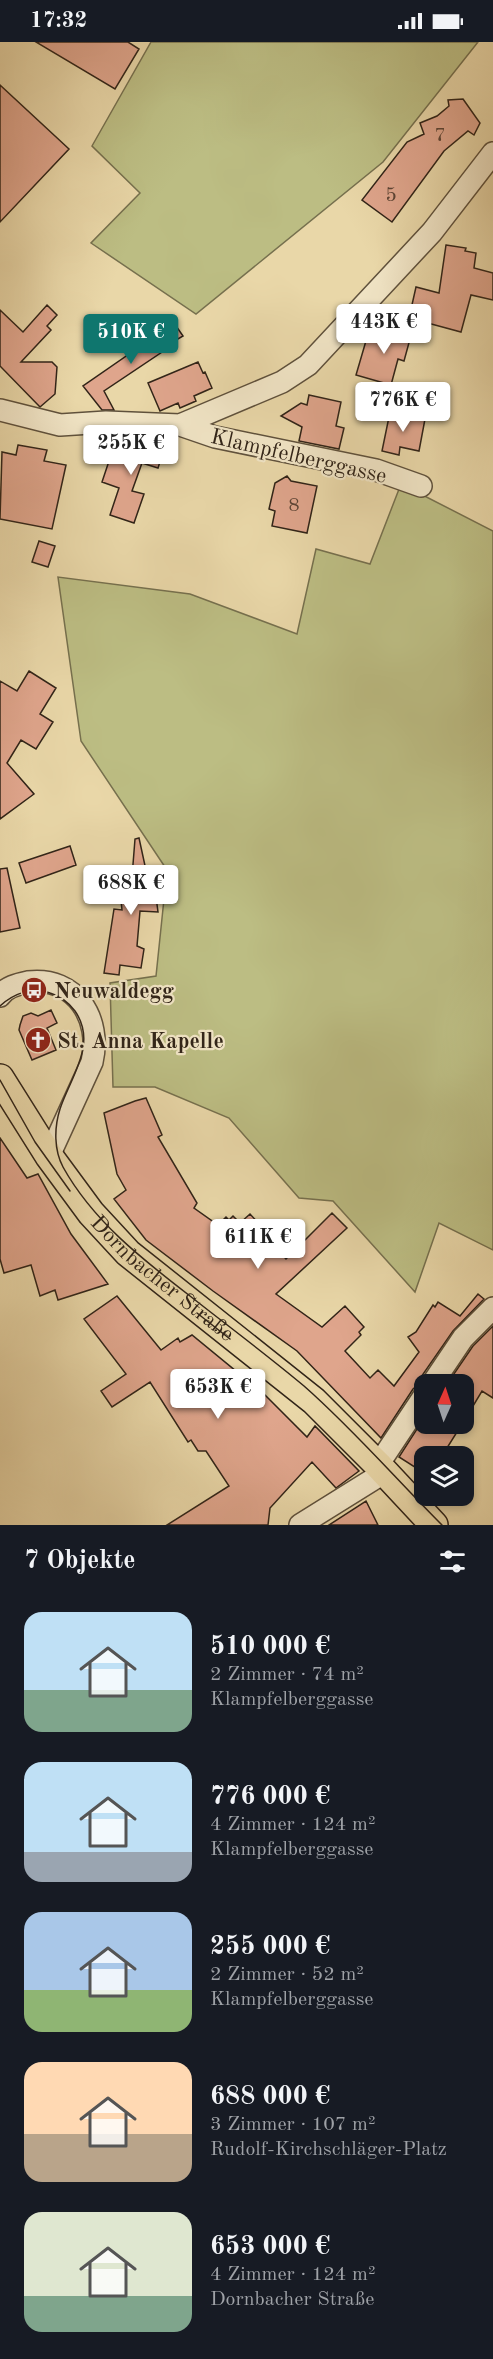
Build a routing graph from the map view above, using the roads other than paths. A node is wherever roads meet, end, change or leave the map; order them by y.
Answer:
1 (493, 153) edge
2 (0, 410) edge
3 (180, 425) junction
4 (421, 486) dead end
5 (0, 996) edge
6 (0, 1078) edge
7 (49, 1155) junction
8 (493, 1308) edge
9 (439, 1374) edge
10 (414, 1413) edge
11 (382, 1468) junction
12 (300, 1525) edge
13 (434, 1525) edge

1 - 3 street
2 - 3 street, Klampfelberggasse
3 - 4 street, Klampfelberggasse
5 - 7 street
6 - 7 main road, Dornbacher Straße
7 - 11 main road, Dornbacher Straße
8 - 9 street
10 - 11 street
11 - 12 street
11 - 13 main road, Dornbacher Straße

